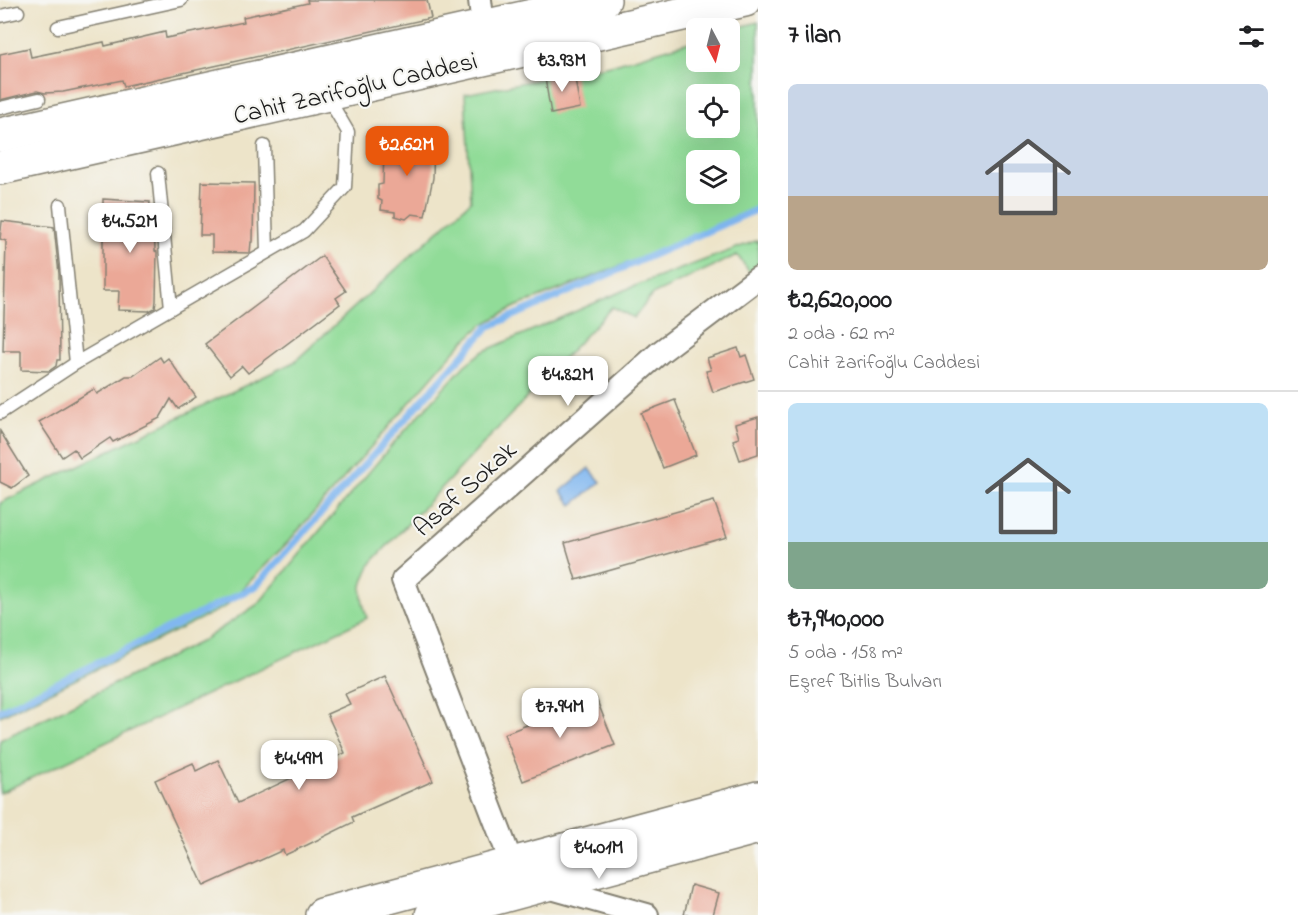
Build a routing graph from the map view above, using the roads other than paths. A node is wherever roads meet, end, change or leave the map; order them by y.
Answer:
1 (181, 0) edge
2 (604, 0) edge
3 (745, 0) edge
4 (676, 8) edge
5 (18, 12) dead end
6 (0, 16) edge
7 (58, 27) dead end
8 (484, 28) edge
9 (324, 77) junction
10 (39, 99) dead end
11 (0, 108) edge
12 (0, 135) edge
13 (264, 146) dead end
14 (0, 168) edge
15 (158, 173) dead end
16 (60, 205) dead end
17 (267, 252) junction
18 (757, 281) edge
19 (171, 308) junction
20 (76, 363) junction
21 (0, 413) edge
22 (758, 798) edge
23 (758, 827) edge
24 (512, 864) junction
25 (539, 884) junction
26 (322, 915) edge
27 (432, 915) edge
28 (647, 915) edge

1 - 7 lane
2 - 8 main road, Cahit Zarifoğlu Caddesi
3 - 4 main road, Cahit Zarifoğlu Caddesi
4 - 8 main road, Cahit Zarifoğlu Caddesi
5 - 6 lane
8 - 9 main road, Cahit Zarifoğlu Caddesi
9 - 12 main road, Cahit Zarifoğlu Caddesi
9 - 14 main road, Cahit Zarifoğlu Caddesi
9 - 17 lane
10 - 11 lane
13 - 17 lane
15 - 19 lane
16 - 20 lane
17 - 19 lane
18 - 24 street, Asaf Sokak
19 - 20 lane
20 - 21 lane
22 - 24 main road
23 - 25 main road
24 - 26 main road
25 - 27 main road
25 - 28 street

